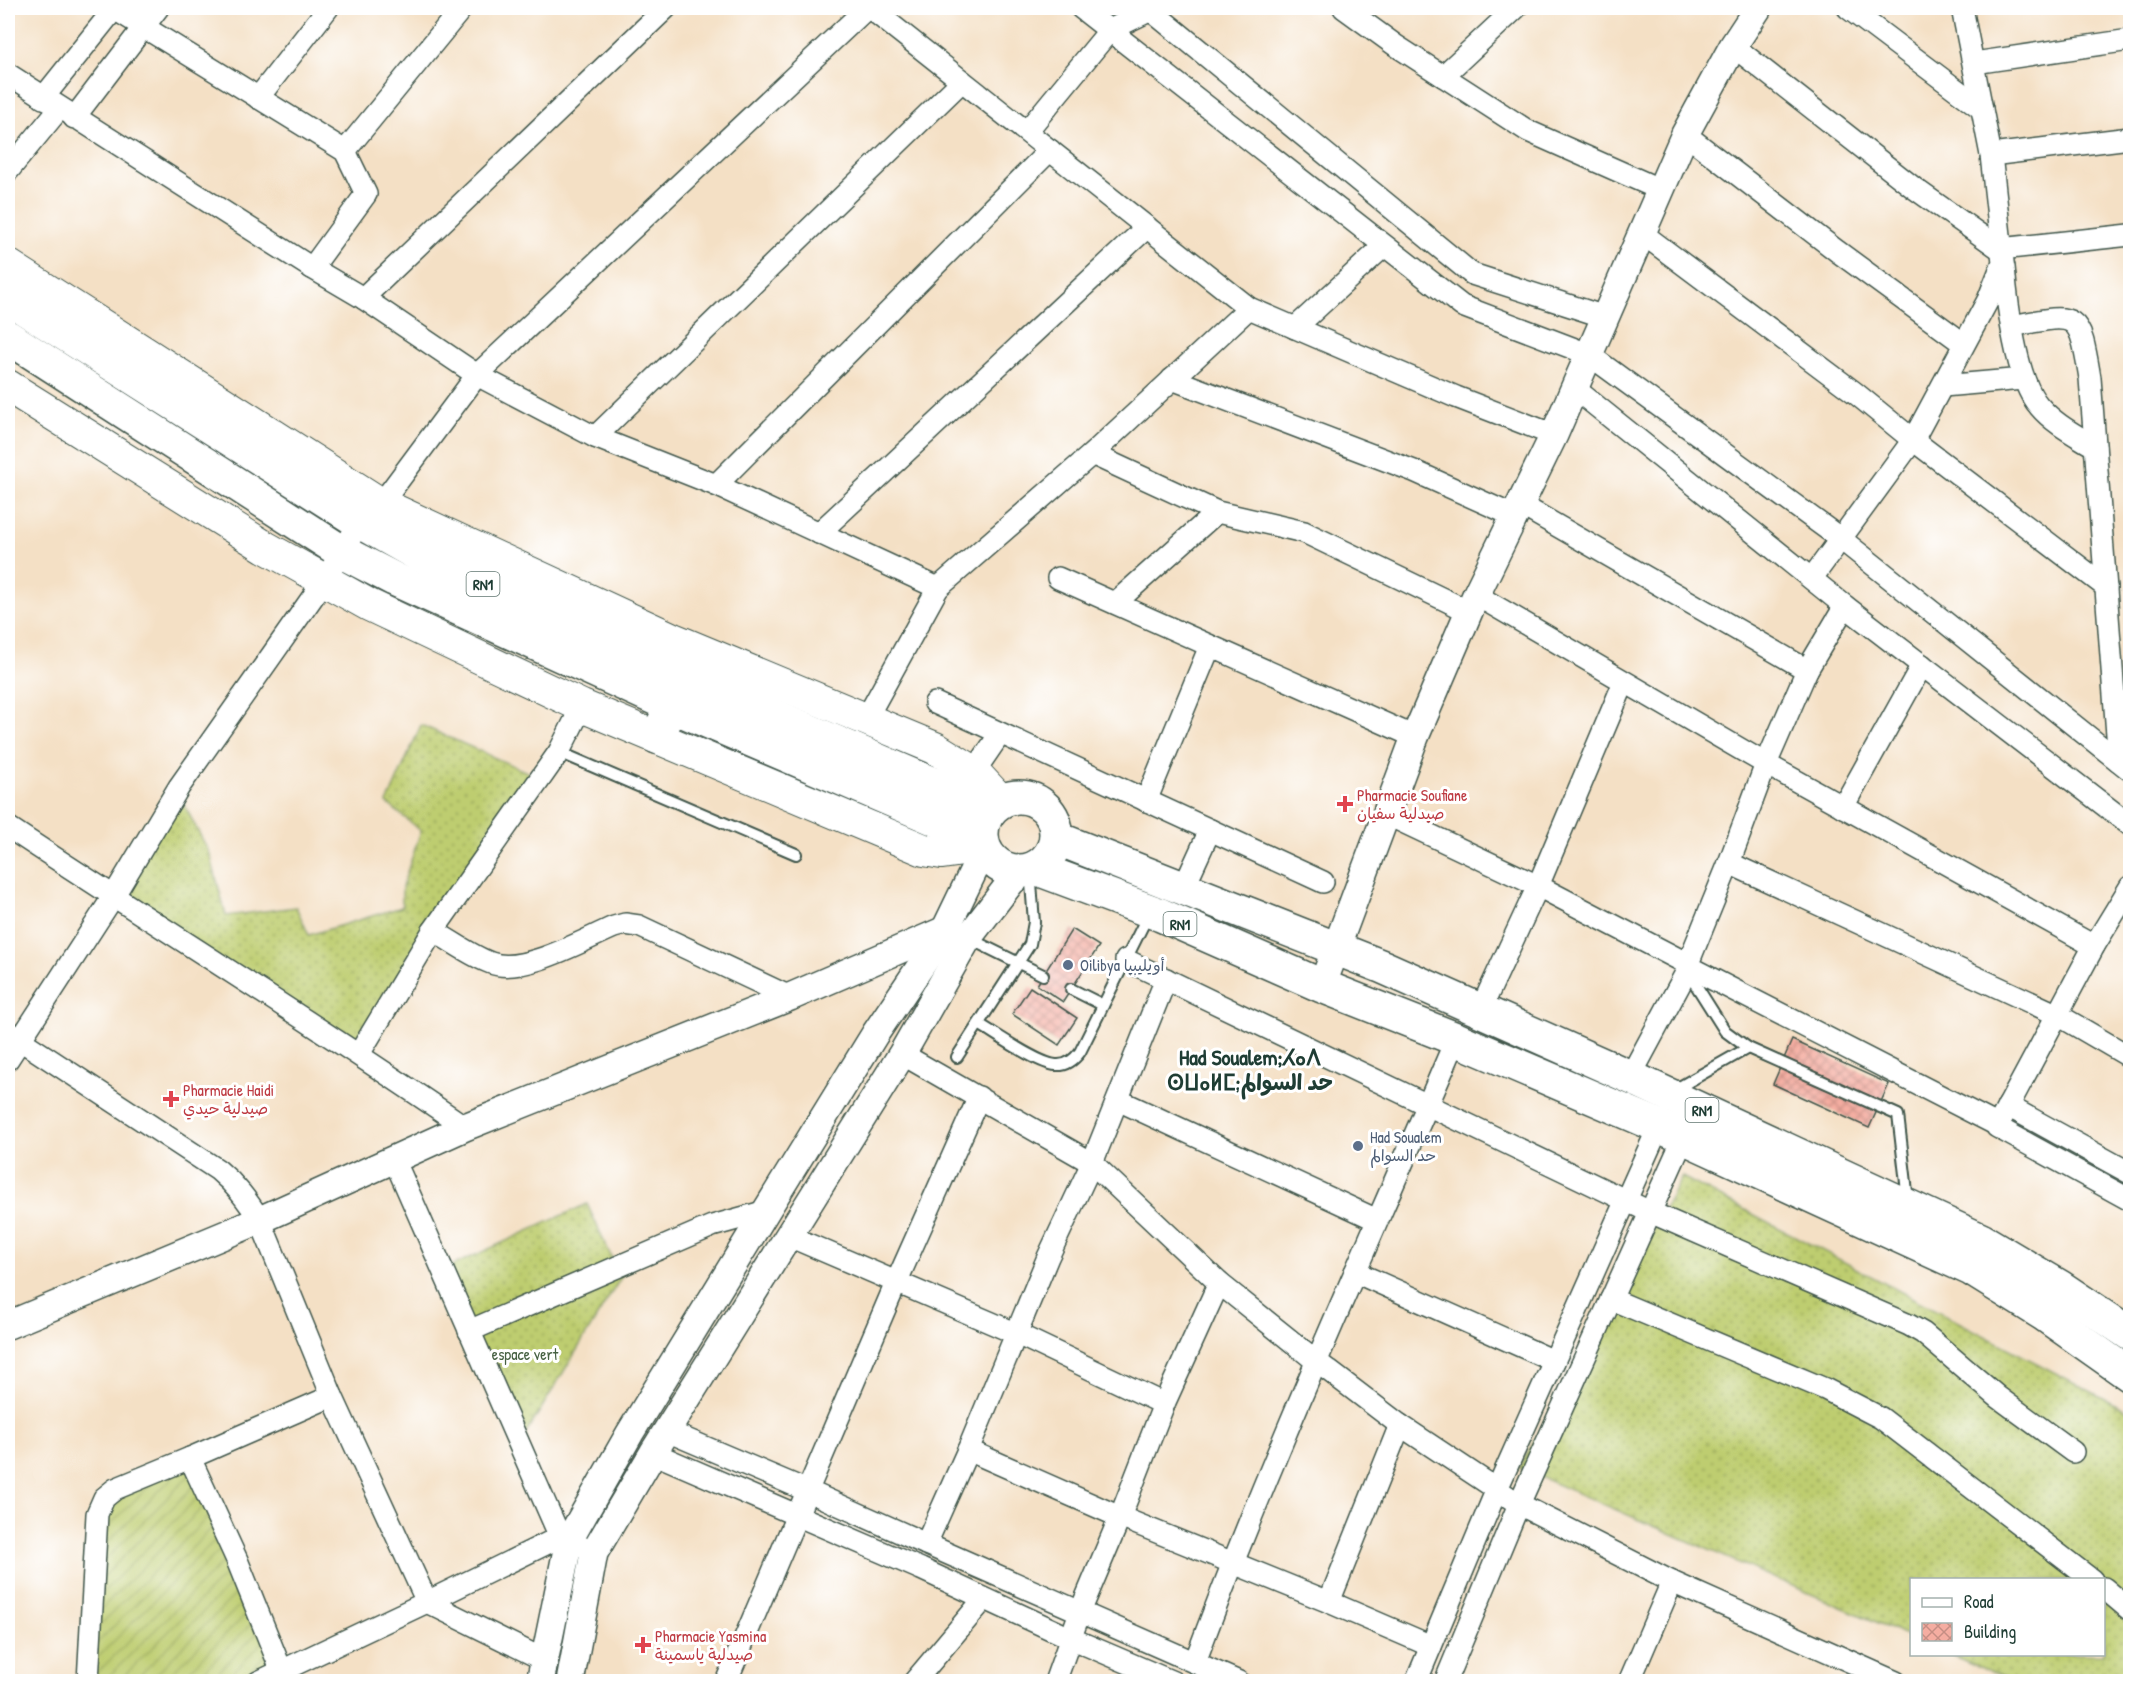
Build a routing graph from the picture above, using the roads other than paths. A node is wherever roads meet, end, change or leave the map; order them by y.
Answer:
1 (114, 8) edge
2 (158, 8) edge
3 (328, 8) edge
4 (462, 8) edge
5 (666, 8) edge
6 (868, 8) edge
7 (1081, 8) edge
8 (1152, 8) edge
9 (1344, 8) edge
10 (1516, 8) edge
11 (1758, 8) edge
12 (1848, 8) edge
13 (1962, 8) edge
14 (143, 26) junction
15 (1110, 30) junction
16 (2130, 40) edge
17 (1733, 46) junction
18 (1974, 63) junction
19 (8, 74) edge
20 (1443, 76) junction
21 (962, 81) junction
22 (258, 98) junction
23 (59, 108) junction
24 (1982, 109) junction
25 (1027, 131) junction
26 (1685, 134) junction
27 (2130, 138) edge
28 (1050, 150) junction
29 (345, 152) junction
30 (1991, 155) junction
31 (8, 171) edge
32 (1661, 190) junction
33 (1147, 227) junction
34 (1643, 234) junction
35 (2130, 236) edge
36 (1384, 246) junction
37 (2002, 255) junction
38 (8, 265) edge
39 (312, 268) junction
40 (8, 298) edge
41 (363, 298) junction
42 (1249, 308) junction
43 (1605, 317) junction
44 (2013, 326) junction
45 (1295, 328) junction
46 (8, 337) edge
47 (1964, 344) junction
48 (1588, 354) junction
49 (477, 375) junction
50 (2023, 378) junction
51 (1172, 379) junction
52 (8, 386) edge
53 (1943, 386) junction
54 (1574, 388) junction
55 (1554, 435) junction
56 (595, 437) junction
57 (1913, 440) junction
58 (2095, 447) junction
59 (1092, 454) junction
60 (716, 485) junction
61 (1517, 510) junction
62 (1217, 512) junction
63 (370, 513) junction
64 (819, 532) junction
65 (1841, 539) junction
66 (342, 552) junction
67 (1058, 578) dead end
68 (1812, 578) junction
69 (324, 581) junction
70 (2106, 587) junction
71 (938, 588) junction
72 (1114, 603) junction
73 (1473, 604) junction
74 (1845, 606) junction
75 (1210, 646) junction
76 (1922, 664) junction
77 (1807, 670) junction
78 (1624, 682) junction
79 (935, 704) dead end
80 (582, 706) junction
81 (672, 706) junction
82 (866, 719) junction
83 (1000, 734) junction
84 (657, 737) junction
85 (1415, 737) junction
86 (559, 752) junction
87 (1766, 764) junction
88 (2125, 765) edge
89 (974, 772) junction
90 (1146, 801) junction
91 (1843, 807) junction
92 (1386, 814) junction
93 (2130, 825) edge
94 (8, 827) edge
95 (989, 830) junction
96 (1210, 830) junction
97 (1056, 838) junction
98 (795, 854) dead end
99 (1729, 863) junction
100 (1030, 870) junction
101 (1323, 882) dead end
102 (1538, 886) junction
103 (2130, 886) edge
104 (1183, 889) junction
105 (113, 897) junction
106 (1150, 911) junction
107 (434, 931) junction
108 (957, 934) junction
109 (2094, 946) junction
110 (1336, 948) junction
111 (1126, 960) junction
112 (1019, 963) junction
113 (1687, 968) junction
114 (1043, 975) dead end
115 (1166, 979) junction
116 (1323, 986) junction
117 (1071, 989) dead end
118 (790, 997) junction
119 (1103, 1005) junction
120 (1480, 1011) junction
121 (2058, 1015) junction
122 (979, 1024) junction
123 (13, 1036) edge
124 (1456, 1039) junction
125 (1748, 1048) junction
126 (359, 1054) junction
127 (902, 1054) junction
128 (957, 1057) dead end
129 (2130, 1057) edge
130 (8, 1059) edge
131 (1630, 1077) junction
132 (1667, 1094) junction
133 (979, 1097) junction
134 (1118, 1100) junction
135 (1428, 1105) junction
136 (2008, 1106) junction
137 (1997, 1126) junction
138 (465, 1127) junction
139 (1671, 1132) junction
140 (394, 1159) junction
141 (1092, 1163) junction
142 (2130, 1174) edge
143 (2126, 1197) edge
144 (1626, 1200) junction
145 (1909, 1207) junction
146 (766, 1211) junction
147 (1650, 1212) junction
148 (260, 1220) junction
149 (1377, 1220) junction
150 (789, 1236) junction
151 (1355, 1272) junction
152 (896, 1283) junction
153 (1219, 1283) junction
154 (1611, 1299) junction
155 (8, 1325) edge
156 (469, 1331) junction
157 (1015, 1333) junction
158 (2130, 1334) edge
159 (1316, 1361) junction
160 (1554, 1361) junction
161 (2130, 1375) edge
162 (332, 1396) junction
163 (1164, 1404) junction
164 (1400, 1425) junction
165 (660, 1442) junction
166 (968, 1450) junction
167 (2073, 1452) dead end
168 (190, 1458) junction
169 (1497, 1490) junction
170 (808, 1491) junction
171 (1520, 1504) junction
172 (798, 1515) junction
173 (1120, 1517) junction
174 (565, 1539) junction
175 (926, 1544) junction
176 (594, 1553) junction
177 (1231, 1564) junction
178 (2089, 1578) edge
179 (1672, 1582) junction
180 (2105, 1590) edge
181 (984, 1599) junction
182 (428, 1602) junction
183 (1329, 1602) junction
184 (2130, 1610) edge
185 (1080, 1612) junction
186 (1070, 1638) junction
187 (1431, 1646) junction
188 (1195, 1662) junction
189 (542, 1671) edge
190 (282, 1672) junction
191 (88, 1682) edge
192 (258, 1682) edge
193 (570, 1682) edge
194 (726, 1682) edge
195 (914, 1682) edge
196 (1055, 1682) edge
197 (1173, 1682) edge
198 (1239, 1682) edge
199 (1416, 1682) edge
200 (1445, 1682) edge
201 (1629, 1682) edge
202 (1896, 1682) edge

1 - 14 street
1 - 23 street
2 - 14 street
3 - 22 street
4 - 29 street
5 - 41 street
6 - 21 street
6 - 49 street
7 - 15 street
8 - 15 street
8 - 43 street
9 - 20 street
10 - 20 street
11 - 17 street
12 - 24 street
13 - 18 street
14 - 22 street
14 - 23 street
15 - 25 street
15 - 36 street
16 - 18 street
17 - 26 street
17 - 37 street
18 - 24 street
19 - 23 street
20 - 32 street
21 - 25 street
21 - 56 street
22 - 29 street
23 - 31 street
23 - 39 street
24 - 30 street
25 - 28 street
26 - 32 street
26 - 47 street
27 - 30 street
28 - 33 street
28 - 60 street
29 - 39 street
30 - 37 street
32 - 34 street
33 - 42 street
33 - 64 street
34 - 43 street
34 - 57 street
35 - 37 street
36 - 45 street
36 - 48 street
37 - 44 street
37 - 47 street
38 - 63 main road
39 - 41 street
40 - 63 main road, RN1
41 - 49 street
42 - 45 street
42 - 51 street
43 - 48 street
44 - 50 street
44 - 58 street
45 - 55 street
46 - 66 main road, RN1
47 - 53 street
48 - 54 street
48 - 65 street
49 - 56 street
49 - 63 street
50 - 53 street
50 - 58 street
51 - 59 street
51 - 61 street
52 - 69 main road
53 - 57 street
54 - 55 street
54 - 68 street
55 - 61 street
56 - 60 street
57 - 65 street
57 - 70 street
58 - 70 street
59 - 62 street
59 - 71 street
60 - 64 street
61 - 73 street
61 - 77 street
62 - 72 street
62 - 73 street
63 - 66 street
63 - 82 main road
63 - 95 main road, RN1
64 - 71 street
65 - 68 street
65 - 88 street
66 - 69 street
66 - 81 main road, RN1
67 - 72 street
68 - 74 street
69 - 80 main road
69 - 105 street
70 - 88 street
71 - 82 street
72 - 75 street
73 - 78 street
73 - 85 street
74 - 76 street
74 - 77 street
75 - 85 street
75 - 90 street
76 - 91 street
76 - 93 street
77 - 87 street
78 - 87 street
78 - 102 street
79 - 83 street
80 - 84 main road
80 - 86 street
81 - 84 main road
81 - 95 main road, RN1
82 - 89 main road
83 - 89 street
83 - 90 street
84 - 95 main road
85 - 92 street
86 - 98 lane
86 - 107 street
87 - 91 street
87 - 99 street
89 - 95 main road
90 - 96 street
91 - 109 street
92 - 102 street
92 - 110 street
94 - 105 street
95 - 97 main road, RN1
95 - 100 main road, RN1
95 - 108 street
96 - 101 street
96 - 104 street
97 - 100 main road
97 - 104 main road, RN1
99 - 113 street
99 - 121 street
100 - 106 main road, RN1
100 - 108 street
100 - 112 lane
102 - 113 street
102 - 120 street
103 - 109 street
104 - 110 main road, RN1
105 - 123 street
105 - 126 street
106 - 111 lane
106 - 116 main road, RN1
107 - 118 street
107 - 126 street
108 - 112 lane
108 - 118 street
108 - 127 street
108 - 146 street
109 - 121 street
110 - 116 street
110 - 120 main road, RN1
111 - 115 street
111 - 119 lane
112 - 114 lane
112 - 122 lane
113 - 125 lane
113 - 131 street
113 - 137 street
115 - 134 street
115 - 135 street
116 - 124 main road, RN1
117 - 119 lane
118 - 138 street
119 - 122 lane
120 - 131 main road, RN1
121 - 129 street
121 - 136 street
122 - 128 lane
123 - 130 street
123 - 148 street
124 - 135 street
124 - 139 main road, RN1
125 - 132 lane
125 - 145 lane
126 - 138 street
127 - 133 street
127 - 150 street
131 - 132 main road, RN1
132 - 145 main road, RN1
133 - 141 street
133 - 152 street
134 - 141 street
134 - 149 street
135 - 144 street
135 - 149 street
136 - 137 street
136 - 142 street
137 - 143 street
138 - 140 street
139 - 144 street
139 - 147 street
139 - 161 main road, RN1
140 - 148 street
140 - 156 street
141 - 153 street
141 - 157 street
142 - 143 street
144 - 147 street
144 - 160 street
145 - 158 main road, RN1
146 - 156 street
146 - 174 street
147 - 154 street
147 - 167 street
148 - 155 street
148 - 162 street
149 - 151 street
150 - 152 street
150 - 165 street
151 - 159 street
151 - 160 street
152 - 157 street
152 - 170 street
153 - 159 street
153 - 163 street
154 - 171 street
154 - 178 street
156 - 174 street
157 - 163 street
157 - 166 street
159 - 164 street
159 - 177 street
160 - 169 street
162 - 168 street
162 - 182 street
163 - 173 street
164 - 169 street
164 - 183 street
165 - 170 street
165 - 172 street
165 - 176 street
166 - 173 street
166 - 175 street
168 - 190 street
168 - 191 street
169 - 171 street
169 - 187 street
170 - 172 street
170 - 175 street
171 - 179 street
171 - 200 street
172 - 181 street
172 - 194 street
173 - 177 street
173 - 185 street
174 - 176 street
174 - 182 street
174 - 189 street
175 - 185 street
176 - 193 street
177 - 183 street
177 - 188 street
179 - 201 street
179 - 202 street
180 - 184 street
181 - 186 street
181 - 195 street
182 - 189 street
182 - 190 street
183 - 187 street
185 - 186 street
185 - 188 street
186 - 196 street
186 - 197 street
187 - 199 street
188 - 198 street
190 - 192 street

